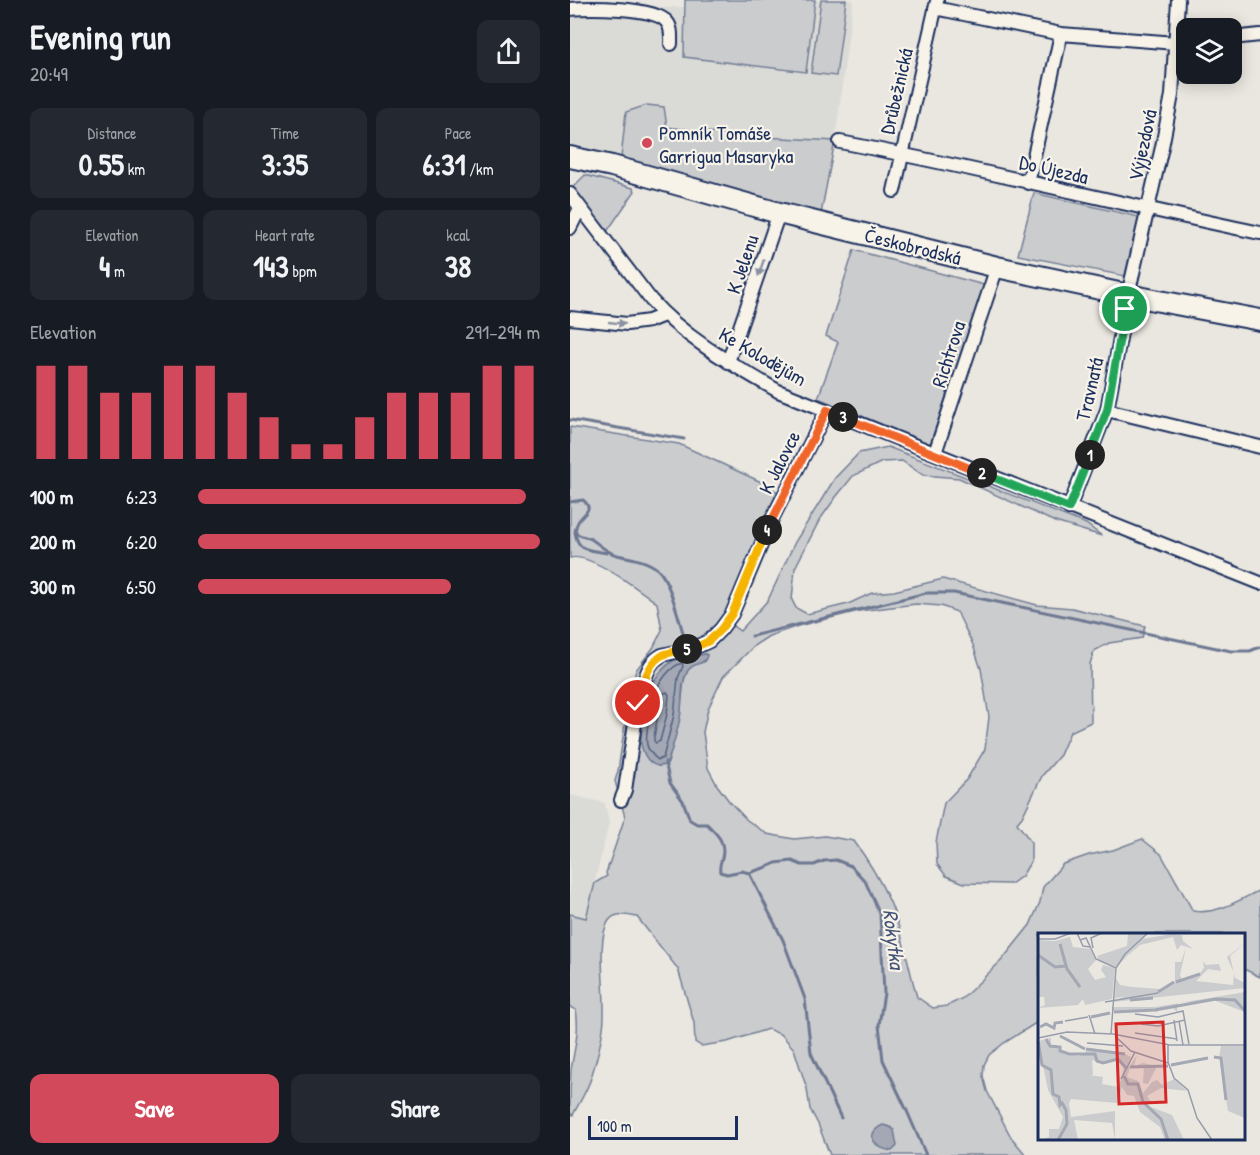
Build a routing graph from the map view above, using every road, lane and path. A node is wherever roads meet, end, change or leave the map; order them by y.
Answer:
1 (1178, 0) edge
2 (936, 4) edge
3 (570, 9) edge
4 (1179, 18) edge
5 (1061, 34) junction
6 (1260, 35) edge
7 (1242, 37) edge
8 (1176, 42) edge
9 (671, 44) dead end
10 (1176, 71) edge
11 (840, 142) dead end
12 (902, 154) junction
13 (570, 158) edge
14 (1028, 183) junction
15 (894, 191) dead end
16 (570, 194) edge
17 (580, 208) junction
18 (1147, 210) junction
19 (779, 213) junction
20 (570, 228) edge
21 (1260, 233) edge
22 (997, 267) junction
23 (1126, 302) junction
24 (664, 315) junction
25 (570, 318) edge
26 (1260, 320) edge
27 (728, 362) junction
28 (827, 410) junction
29 (1107, 410) junction
30 (1260, 447) edge
31 (935, 453) junction
32 (1069, 508) junction
33 (1260, 583) edge
34 (621, 800) dead end

1 - 4 street, Výjezdová
2 - 5 street
2 - 12 street, Drůbežnická
3 - 9 street
5 - 8 street
5 - 14 street
6 - 7 street
10 - 18 street, Výjezdová
11 - 12 street, Do Újezda
12 - 14 street, Do Újezda
12 - 15 street, Drůbežnická
13 - 19 main road, Českobrodská
14 - 18 street, Do Újezda
16 - 17 street, Ke Kolodějům
17 - 20 street
17 - 24 street, Ke Kolodějům
18 - 21 street, Do Újezda
18 - 23 street, Výjezdová
19 - 22 main road, Českobrodská
19 -> 27 street, K Jelenu
22 - 23 main road, Českobrodská
22 - 31 street, Richtrova
23 - 26 main road, Českobrodská
23 - 29 street, Travnatá
25 -> 24 street
24 - 27 street, Ke Kolodějům
27 - 28 street, Ke Kolodějům
28 - 31 street, Ke Kolodějům
28 - 34 street, K Jalovce
29 - 30 street
29 - 32 street, Travnatá
31 - 32 street, Ke Kolodějům
32 - 33 street, Ke Kolodějům

